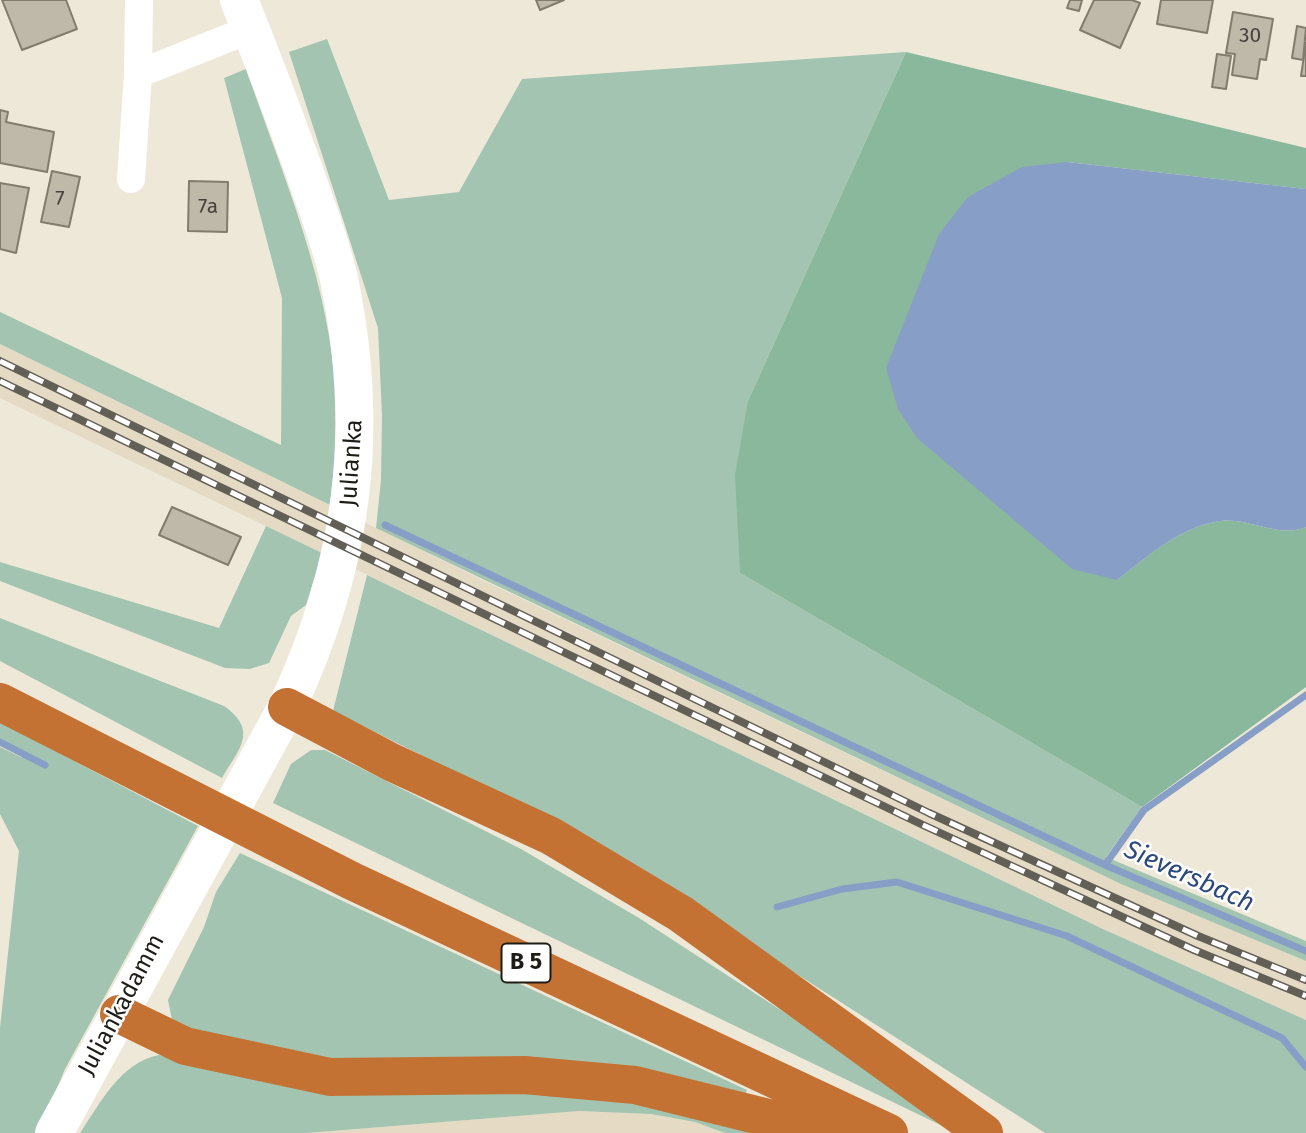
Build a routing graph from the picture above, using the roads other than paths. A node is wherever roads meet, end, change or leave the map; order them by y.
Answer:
1 (139, 0) edge
2 (245, 15) edge
3 (138, 74) junction
4 (131, 179) dead end
5 (0, 702) edge
6 (287, 707) junction
7 (191, 878) joint
8 (119, 1014) junction
9 (54, 1133) edge
10 (829, 1133) edge
11 (889, 1133) edge
12 (984, 1133) edge

1 - 3 street
2 - 3 street, Julianka
2 - 6 street, Julianka
3 - 4 street
5 - 11 highway, B 5
6 - 7 street, Julianka
6 - 12 highway
7 - 8 street, Juliankadamm
8 - 9 street, Juliankadamm
8 - 10 highway

